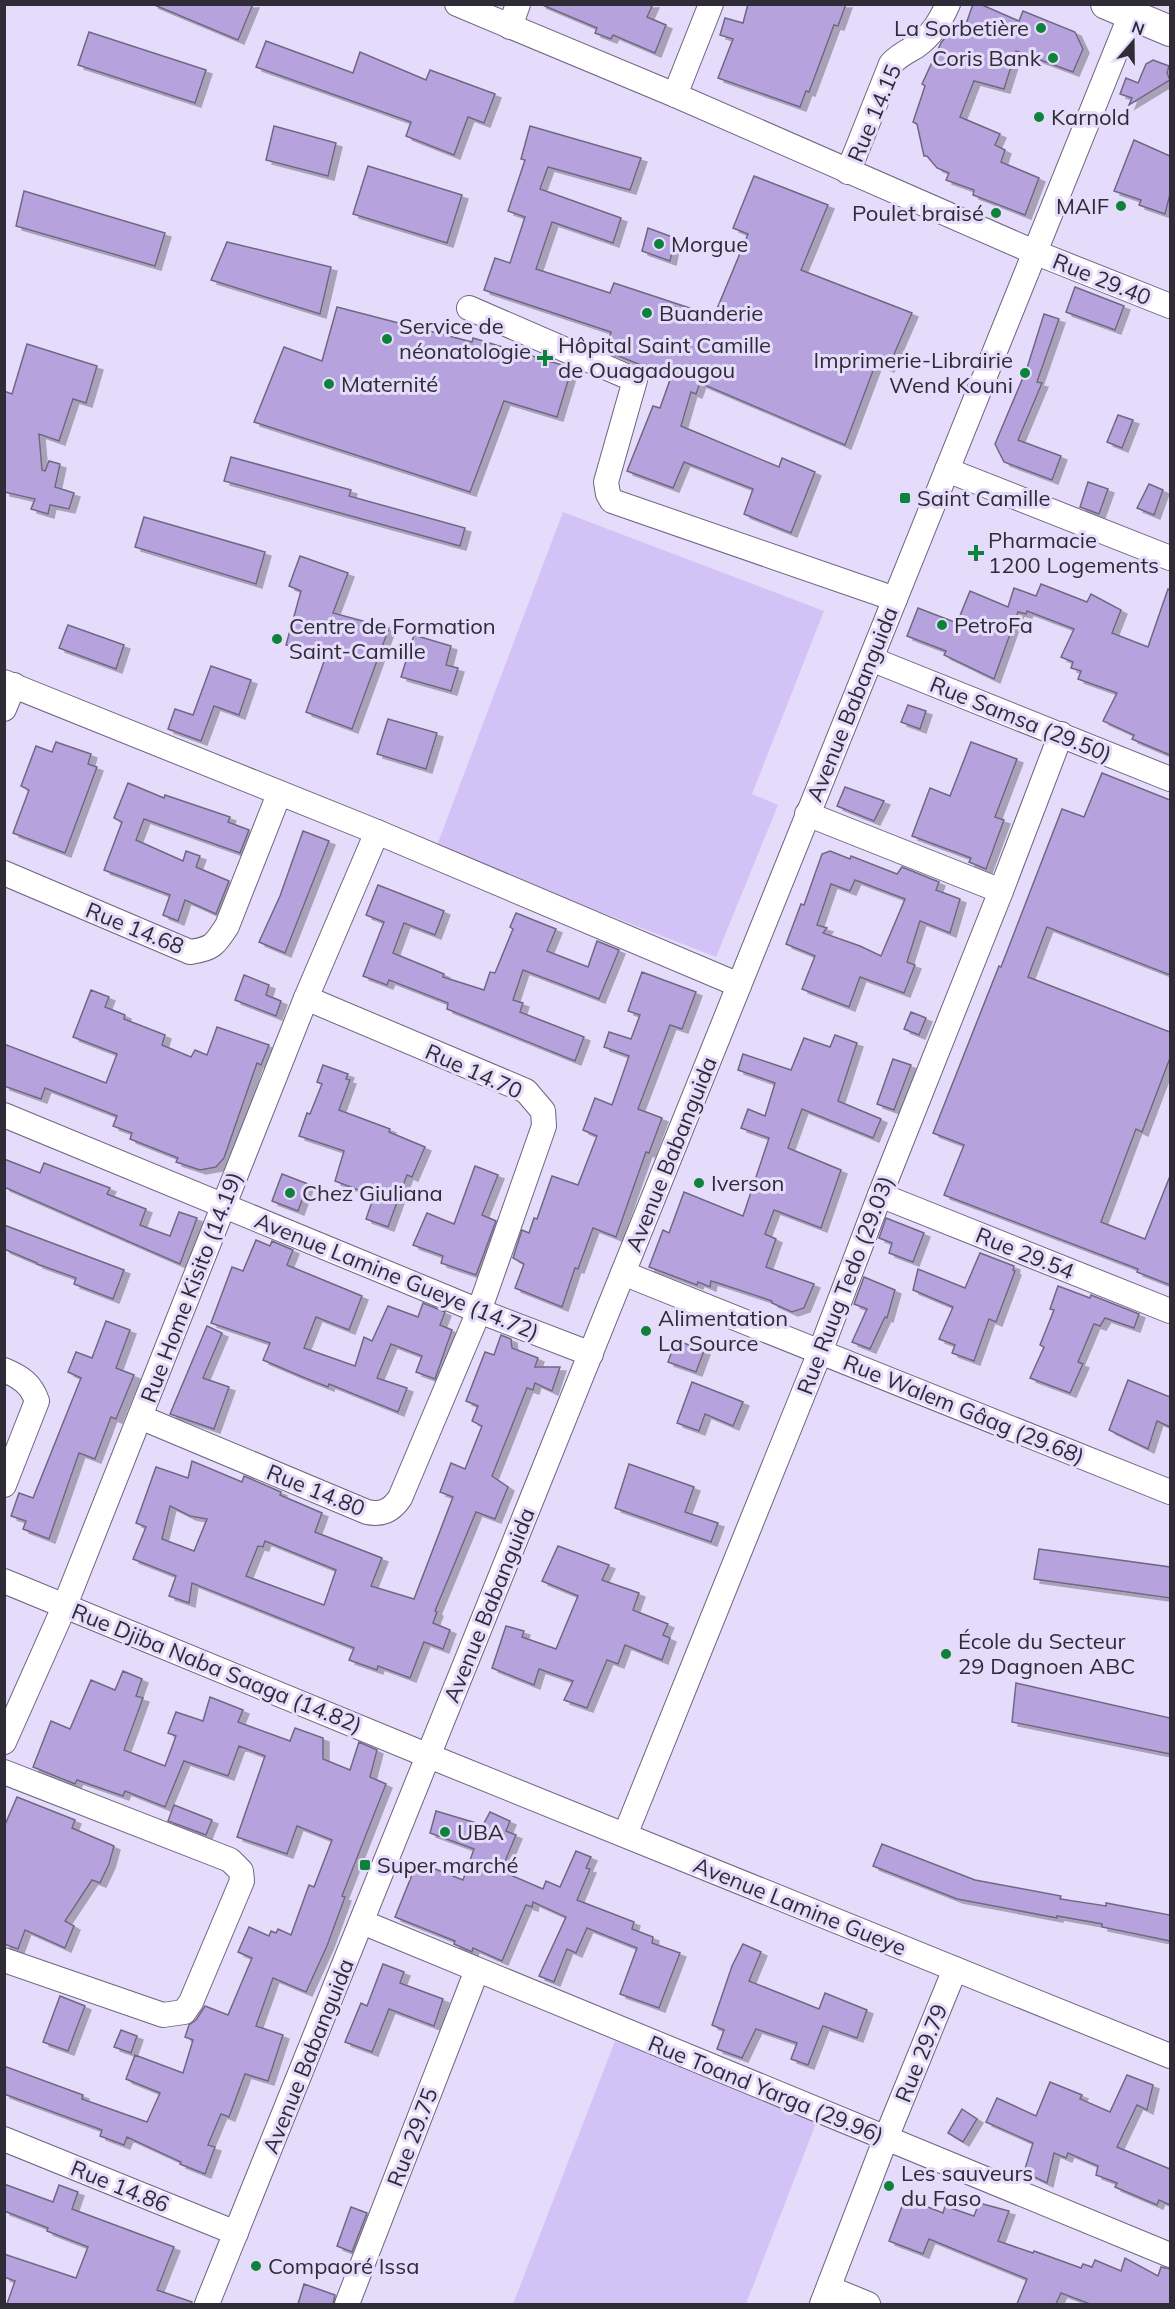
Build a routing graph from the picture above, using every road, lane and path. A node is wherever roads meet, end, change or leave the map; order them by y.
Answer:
1 (457, 4) edge
2 (711, 4) edge
3 (948, 4) edge
4 (1124, 8) edge
5 (514, 16) edge
6 (1170, 31) edge
7 (675, 95) junction
8 (848, 172) junction
9 (1034, 252) junction
10 (1170, 306) edge
11 (469, 308) dead end
12 (947, 470) junction
13 (1170, 558) edge
14 (895, 599) junction
15 (871, 659) junction
16 (9, 683) edge
17 (4, 709) edge
18 (1061, 734) junction
19 (1170, 778) edge
20 (279, 794) junction
21 (807, 814) junction
22 (377, 832) junction
23 (4, 873) edge
24 (1001, 891) junction
25 (740, 985) junction
26 (306, 998) junction
27 (4, 1115) edge
28 (880, 1195) junction
29 (222, 1205) junction
30 (623, 1273) junction
31 (479, 1311) junction
32 (1170, 1311) edge
33 (820, 1352) junction
34 (591, 1354) junction
35 (4, 1370) edge
36 (140, 1417) junction
37 (4, 1485) edge
38 (1170, 1492) edge
39 (4, 1581) edge
40 (65, 1605) junction
41 (4, 1742) edge
42 (429, 1756) junction
43 (4, 1772) edge
44 (625, 1835) junction
45 (362, 1922) junction
46 (4, 1960) edge
47 (955, 1969) junction
48 (477, 1970) junction
49 (1170, 2056) edge
50 (886, 2138) junction
51 (4, 2139) edge
52 (236, 2233) junction
53 (1170, 2255) edge
54 (826, 2296) edge
55 (207, 2304) edge
56 (347, 2304) edge
57 (868, 2304) edge

1 - 5 street, Rue 29.40
2 - 7 street
3 - 8 street, Rue 14.15
4 - 6 main road
4 - 9 street, Avenue Babanguida
5 - 7 street, Rue 29.40
7 - 8 street, Rue 29.40
8 - 9 street, Rue 29.40
9 - 10 street, Rue 29.40
9 - 12 street, Avenue Babanguida
11 - 14 street
12 - 13 street
12 - 14 street, Avenue Babanguida
14 - 15 street, Avenue Babanguida
15 - 18 street, Rue Samsa (29.50)
15 - 21 street, Avenue Babanguida
16 - 17 street
16 - 20 street
18 - 19 street, Rue Samsa (29.50)
18 - 24 street, Rue Ruug Tedo (29.03)
20 - 22 street
20 - 23 street, Rue 14.68
21 - 24 street
21 - 25 street, Avenue Babanguida
22 - 25 street
22 - 26 street, Rue Home Kisito (14.19)
24 - 28 street, Rue Ruug Tedo (29.03)
25 - 30 street, Avenue Babanguida
26 - 29 street, Rue Home Kisito (14.19)
26 - 31 street, Rue 14.70
27 - 29 street, Avenue Lamine Gueye (14.72)
28 - 32 street, Rue 29.54
28 - 33 street, Rue Ruug Tedo (29.03)
29 - 31 street, Avenue Lamine Gueye (14.72)
29 - 36 street, Rue Home Kisito (14.19)
30 - 33 street, Rue Walem Gâag (29.68)
30 - 34 street, Avenue Babanguida
31 - 34 street, Avenue Lamine Gueye (14.72)
31 - 36 street, Rue 14.80
33 - 38 street, Rue Walem Gâag (29.68)
33 - 44 street, Rue Ruug Tedo (29.03)
34 - 42 street, Avenue Babanguida
35 - 37 street
36 - 40 street, Rue Home Kisito (14.19)
39 - 40 street, Rue Djiba Naba Saaga (14.82)
40 - 41 street, Rue Home Kisito (14.19)
40 - 42 street, Rue Djiba Naba Saaga (14.82)
42 - 44 street, Avenue Lamine Gueye
42 - 45 street, Avenue Babanguida
43 - 46 street
44 - 47 street, Avenue Lamine Gueye
45 - 48 street, Rue Toand Yarga (29.96)
45 - 52 street, Avenue Babanguida
47 - 49 street, Avenue Lamine Gueye
47 - 50 street, Rue 29.79
48 - 50 street, Rue Toand Yarga (29.96)
48 - 56 street, Rue 29.75
50 - 53 street, Rue Toand Yarga (29.96)
50 - 54 street, Rue 29.79
51 - 52 street, Rue 14.86
52 - 55 street, Avenue Babanguida
54 - 57 street

